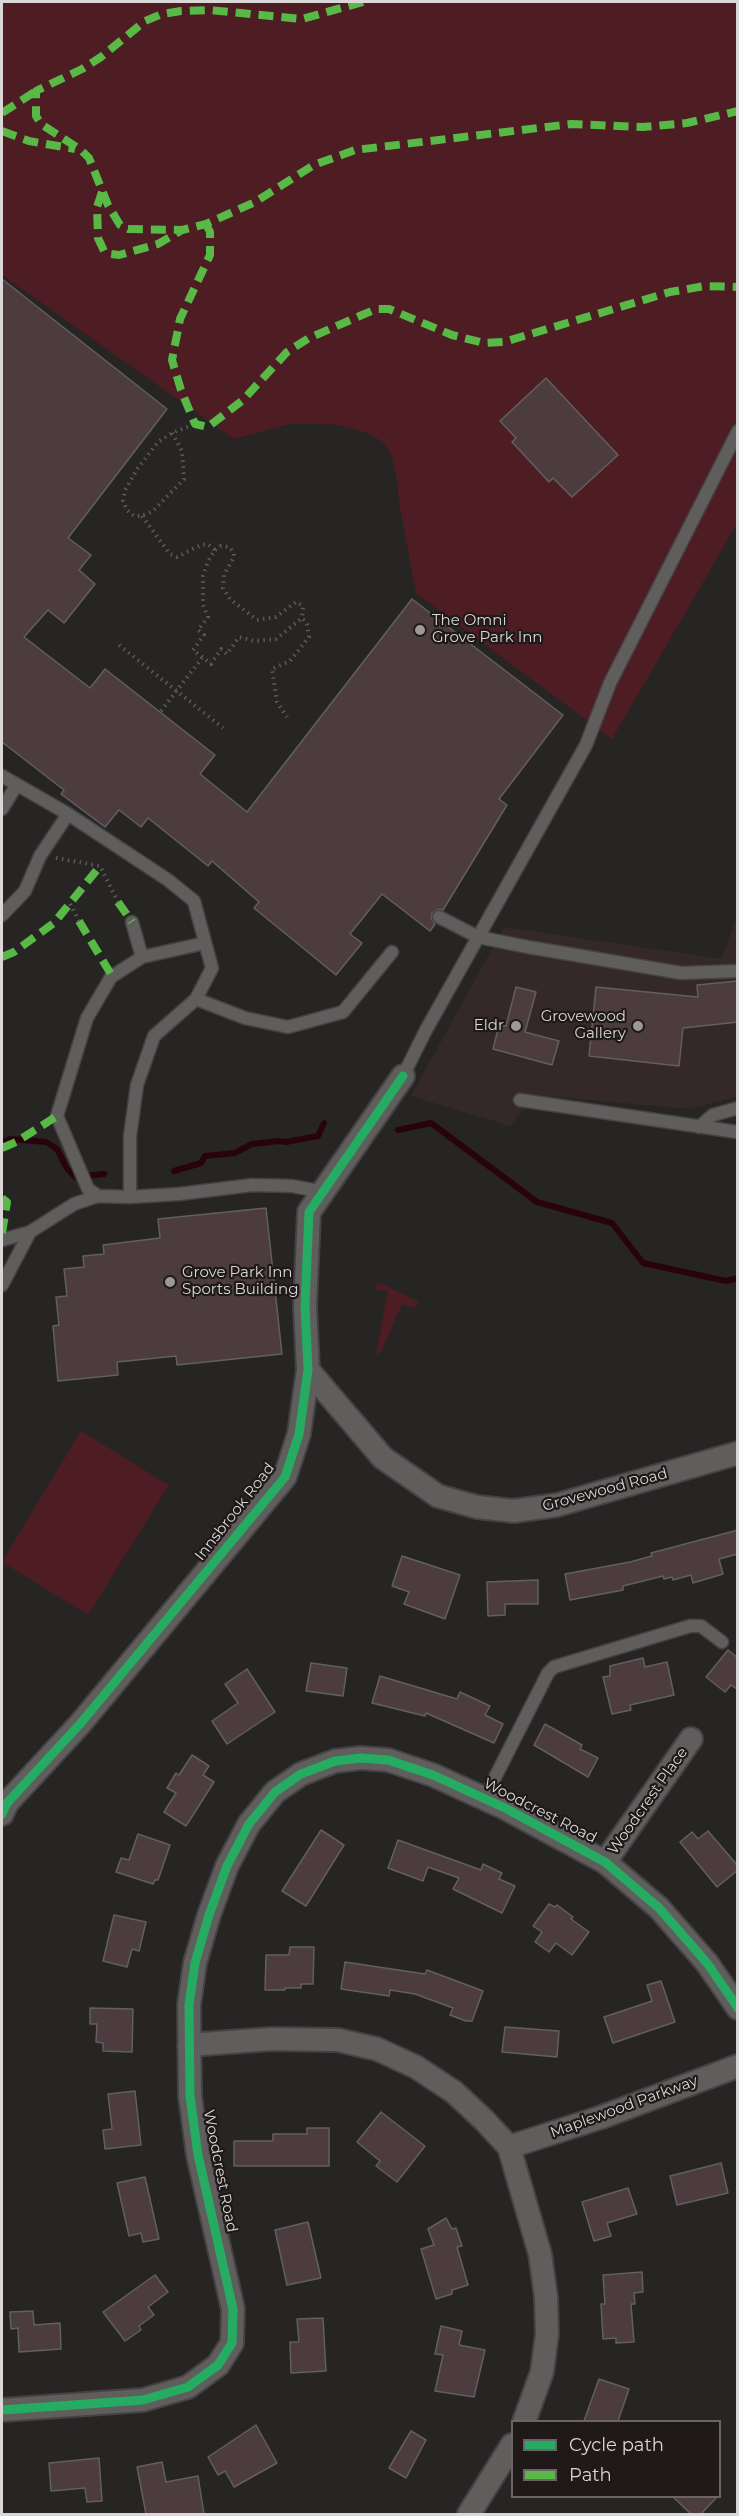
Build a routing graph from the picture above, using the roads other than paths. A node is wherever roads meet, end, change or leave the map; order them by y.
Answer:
1 (738, 431) edge
2 (2, 776) edge
3 (16, 786) junction
4 (2, 809) edge
5 (68, 814) junction
6 (2, 915) edge
7 (439, 917) dead end
8 (132, 922) dead end
9 (478, 937) junction
10 (205, 943) junction
11 (392, 952) dead end
12 (142, 957) junction
13 (738, 971) edge
14 (196, 999) junction
15 (403, 1076) joint
16 (520, 1100) dead end
17 (738, 1108) edge
18 (699, 1127) junction
19 (737, 1132) edge
20 (93, 1192) junction
21 (324, 1192) junction
22 (130, 1197) junction
23 (30, 1232) junction
24 (2, 1240) edge
25 (2, 1285) edge
26 (308, 1370) junction
27 (738, 1453) edge
28 (722, 1642) dead end
29 (691, 1739) dead end
30 (484, 1799) junction
31 (2, 1814) edge
32 (605, 1862) junction
33 (738, 2008) edge
34 (189, 2044) junction
35 (738, 2066) edge
36 (509, 2147) junction
37 (2, 2410) edge
38 (524, 2420) edge
39 (511, 2448) edge
40 (469, 2514) edge

1 - 9 lane
2 - 3 lane
3 - 4 lane
3 - 5 lane
5 - 6 lane
5 - 10 lane
7 - 9 lane
8 - 12 lane
9 - 13 lane
9 - 15 lane
10 - 12 lane
10 - 14 lane
11 - 14 lane
12 - 20 lane
14 - 22 lane
15 - 21 street, Innsbrook Road
16 - 18 lane
17 - 18 lane
18 - 19 lane
20 - 22 lane
20 - 23 lane
21 - 22 lane
21 - 26 street, Innsbrook Road
23 - 24 lane
23 - 25 lane
26 - 27 street, Grovewood Road
26 - 31 street, Innsbrook Road
28 - 30 lane
29 - 32 street, Woodcrest Place
30 - 32 street, Woodcrest Road
30 - 34 street, Woodcrest Road
32 - 33 street, Woodcrest Road
34 - 36 street
34 - 37 street, Woodcrest Road
35 - 36 street, Maplewood Parkway
36 - 38 street
39 - 40 street

